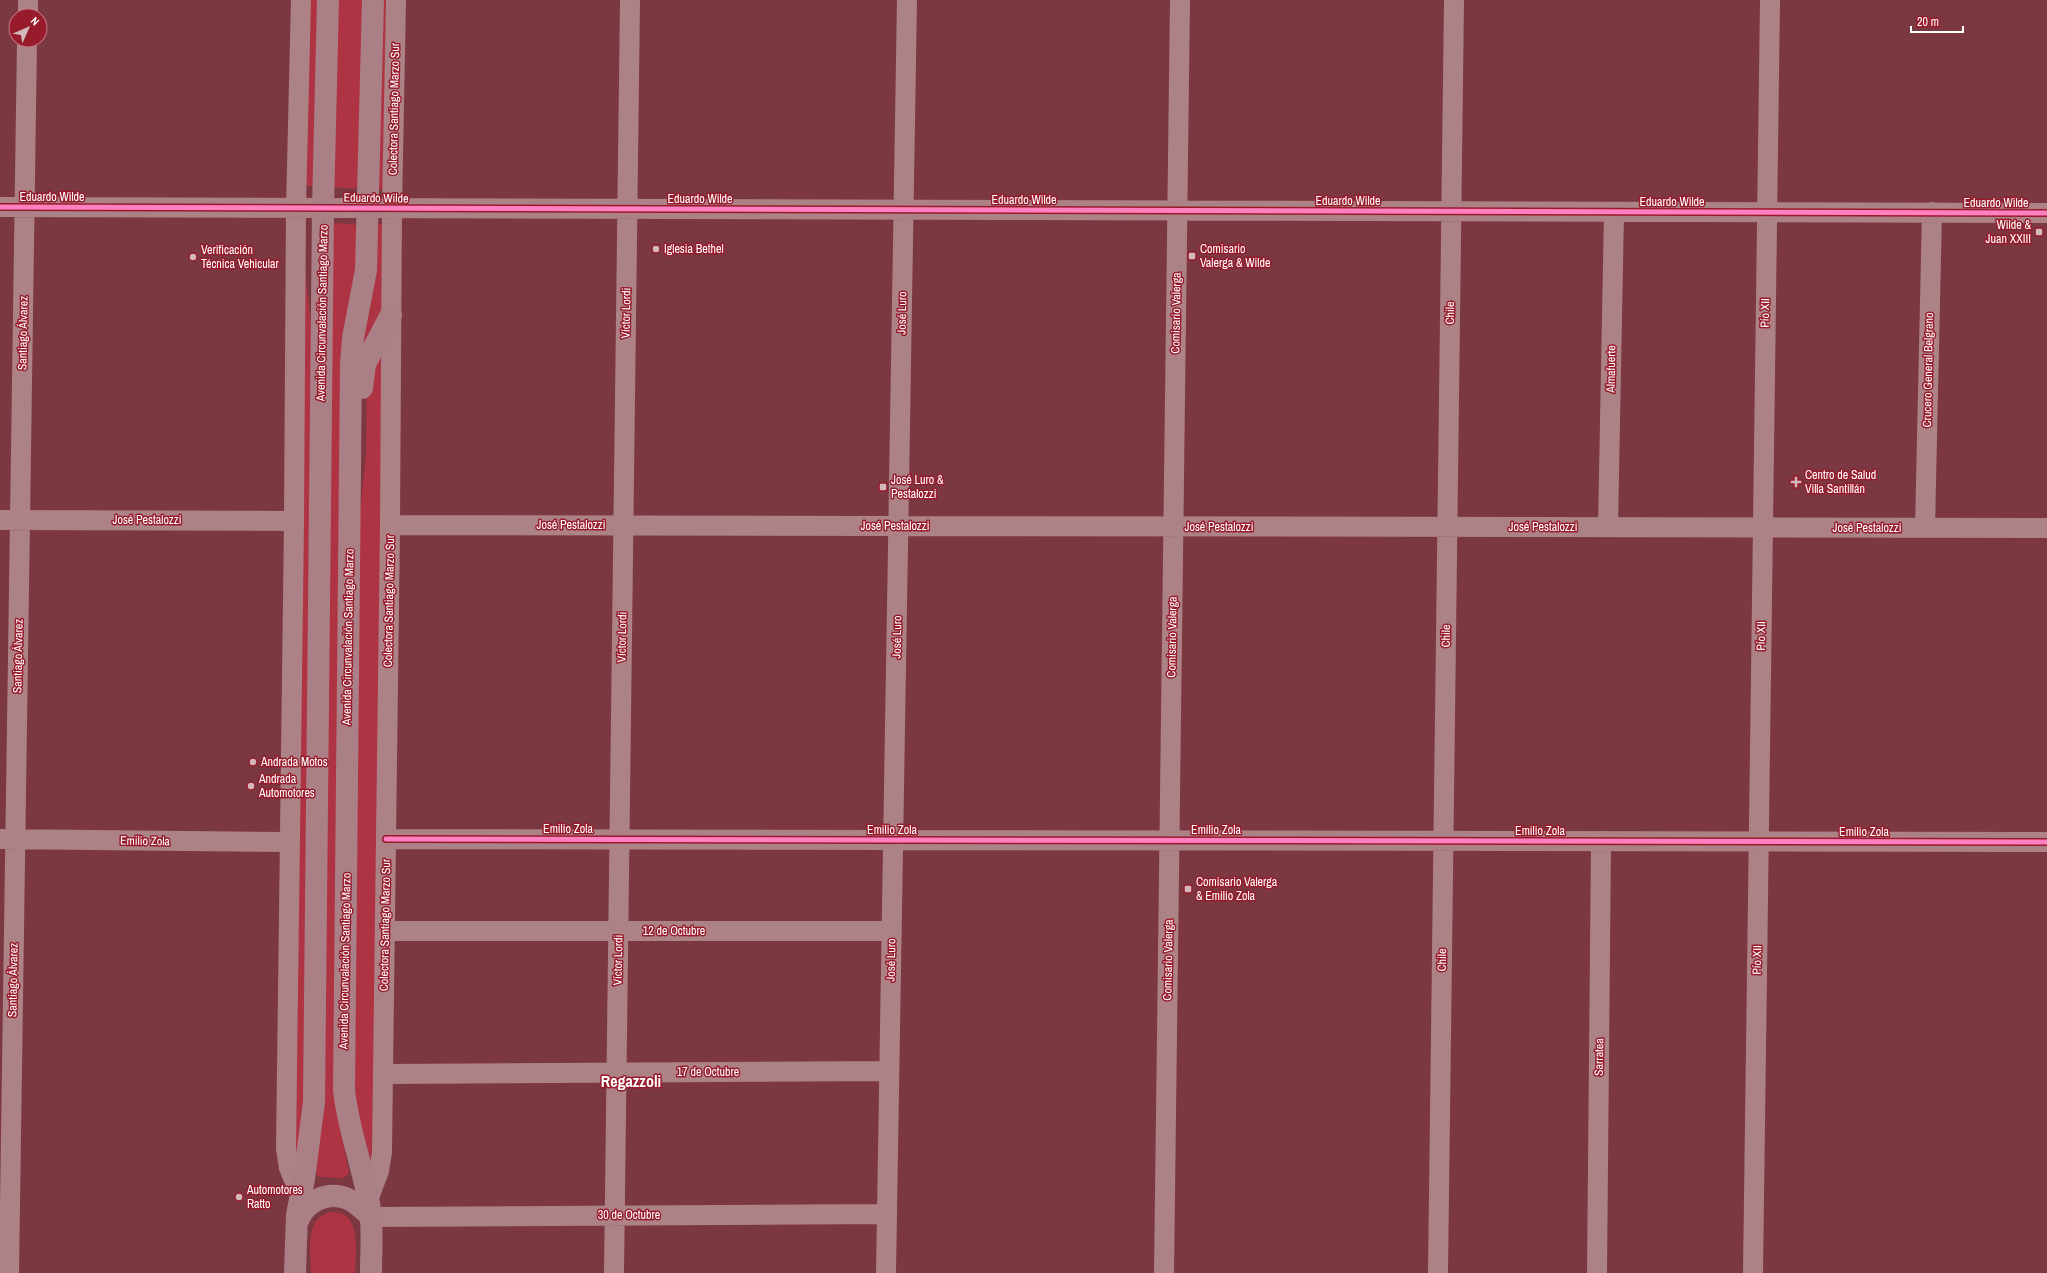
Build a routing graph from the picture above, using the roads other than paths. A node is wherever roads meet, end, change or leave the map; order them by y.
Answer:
1 (301, 0) edge
2 (328, 0) edge
3 (373, 0) edge
4 (396, 0) edge
5 (630, 0) edge
6 (907, 0) edge
7 (1180, 0) edge
8 (1454, 0) edge
9 (1770, 0) edge
10 (27, 48) edge
11 (0, 207) edge
12 (25, 207) junction
13 (296, 207) junction
14 (323, 208) junction
15 (368, 208) junction
16 (392, 208) junction
17 (627, 209) junction
18 (904, 210) junction
19 (1177, 210) junction
20 (1452, 211) junction
21 (1614, 212) junction
22 (1767, 212) junction
23 (1932, 212) junction
24 (2047, 213) edge
25 (391, 315) junction
26 (0, 520) edge
27 (20, 520) junction
28 (294, 521) junction
29 (390, 525) junction
30 (623, 526) junction
31 (898, 526) junction
32 (1173, 527) junction
33 (1448, 527) junction
34 (1608, 527) junction
35 (1762, 528) junction
36 (1925, 528) junction
37 (2047, 528) edge
38 (349, 532) junction
39 (8, 839) edge
40 (386, 839) junction
41 (619, 839) junction
42 (893, 840) junction
43 (1169, 840) junction
44 (1444, 841) junction
45 (1601, 841) junction
46 (1758, 841) junction
47 (290, 842) junction
48 (2047, 842) edge
49 (385, 931) junction
50 (618, 931) junction
51 (892, 931) junction
52 (890, 1071) junction
53 (616, 1073) junction
54 (383, 1074) junction
55 (300, 1198) junction
56 (369, 1208) junction
57 (887, 1214) junction
58 (614, 1216) junction
59 (296, 1233) junction
60 (9, 1273) edge
61 (295, 1273) edge
62 (371, 1273) edge
63 (614, 1273) edge
64 (886, 1273) edge
65 (1164, 1273) edge
66 (1438, 1273) edge
67 (1597, 1273) edge
68 (1753, 1273) edge

1 - 13 street
2 - 14 main road, Avenida Circunvalación Santiago Marzo
3 - 15 main road, Avenida Circunvalación Santiago Marzo
4 - 16 street, Colectora Santiago Marzo Sur
5 - 17 street, Víctor Lordi
6 - 18 street, José Luro
7 - 19 street, Comisario Valerga
8 - 20 street, Chile
9 - 22 street, Pío XII
10 - 12 street, Santiago Álvarez
11 - 12 street, Eduardo Wilde
12 - 13 street, Eduardo Wilde
12 - 27 street, Santiago Álvarez
13 - 14 street, Eduardo Wilde
13 - 28 street
14 - 15 street, Eduardo Wilde
14 - 55 main road, Avenida Circunvalación Santiago Marzo
15 - 16 street, Eduardo Wilde
15 - 38 main road, Avenida Circunvalación Santiago Marzo
16 - 17 street, Eduardo Wilde
16 - 25 street, Colectora Santiago Marzo Sur
17 - 18 street, Eduardo Wilde
17 - 30 street, Víctor Lordi
18 - 19 street, Eduardo Wilde
18 - 31 street, José Luro
19 - 20 street, Eduardo Wilde
19 - 32 street, Comisario Valerga
20 - 21 street, Eduardo Wilde
20 - 33 street, Chile
21 - 22 street, Eduardo Wilde
21 - 34 street, Almafuerte
22 - 23 street, Eduardo Wilde
22 - 35 street, Pío XII
23 - 24 street, Eduardo Wilde
23 - 36 street, Crucero General Belgrano
25 - 29 street, Colectora Santiago Marzo Sur
25 - 38 main road
26 - 27 street, José Pestalozzi
27 - 28 street, José Pestalozzi
27 - 39 street, Santiago Álvarez
28 - 47 street
29 - 30 street, José Pestalozzi
29 - 40 street, Colectora Santiago Marzo Sur
30 - 31 street, José Pestalozzi
30 - 41 street, Víctor Lordi
31 - 32 street, José Pestalozzi
31 - 42 street, José Luro
32 - 33 street, José Pestalozzi
32 - 43 street, Comisario Valerga
33 - 34 street, José Pestalozzi
33 - 44 street, Chile
34 - 35 street, José Pestalozzi
35 - 36 street, José Pestalozzi
35 - 46 street, Pío XII
36 - 37 street, José Pestalozzi
38 - 56 main road, Avenida Circunvalación Santiago Marzo
39 - 47 street, Emilio Zola
39 - 60 street, Santiago Álvarez
40 - 41 street, Emilio Zola
40 - 49 street, Colectora Santiago Marzo Sur
41 - 42 street, Emilio Zola
41 - 50 street, Víctor Lordi
42 - 43 street, Emilio Zola
42 - 51 street, José Luro
43 - 44 street, Emilio Zola
43 - 65 street, Comisario Valerga
44 - 45 street, Emilio Zola
44 - 66 street, Chile
45 - 46 street, Emilio Zola
45 - 67 street, Sarratea
46 - 48 street, Emilio Zola
46 - 68 street, Pío XII
47 - 55 street
49 - 50 street, 12 de Octubre
49 - 54 street, Colectora Santiago Marzo Sur
50 - 51 street, 12 de Octubre
50 - 53 street, Víctor Lordi
51 - 52 street, José Luro
52 - 53 street, 17 de Octubre
52 - 57 street, José Luro
53 - 54 street, 17 de Octubre
53 - 58 street, Víctor Lordi
54 - 56 street, Colectora Santiago Marzo Sur
55 - 59 main road, Avenida Circunvalación Santiago Marzo
56 - 58 street, 30 de Octubre
56 - 59 main road
56 - 62 main road, Avenida Circunvalación Santiago Marzo
57 - 58 street, 30 de Octubre
57 - 64 street, José Luro
58 - 63 street, Víctor Lordi
59 - 61 main road, Avenida Circunvalación Santiago Marzo

